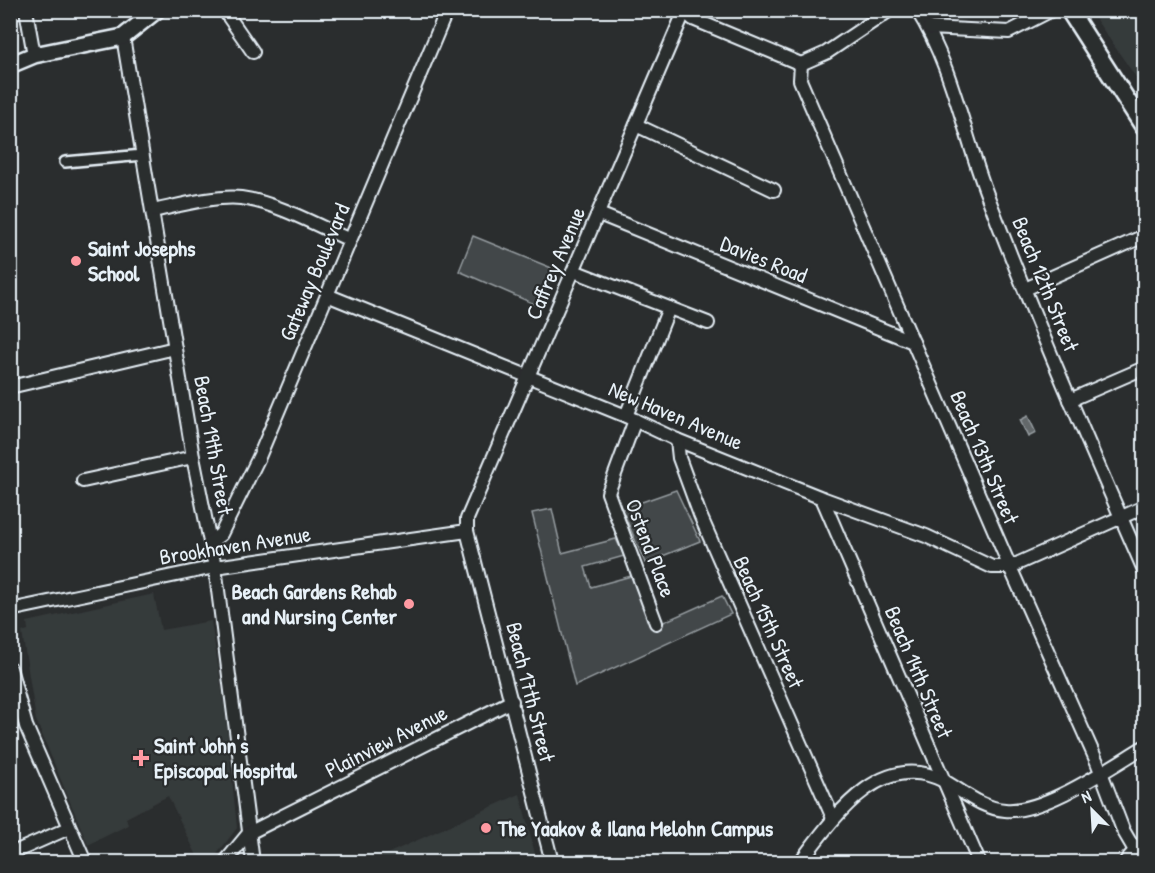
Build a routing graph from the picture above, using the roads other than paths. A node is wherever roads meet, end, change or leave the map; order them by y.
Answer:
1 (26, 10) edge
2 (157, 10) edge
3 (224, 10) edge
4 (447, 10) edge
5 (890, 10) edge
6 (917, 10) edge
7 (1052, 10) edge
8 (1069, 10) edge
9 (684, 11) edge
10 (929, 28) junction
11 (123, 37) junction
12 (253, 52) dead end
13 (34, 55) junction
14 (801, 64) junction
15 (10, 65) edge
16 (636, 125) junction
17 (1144, 127) edge
18 (143, 154) junction
19 (65, 162) dead end
20 (774, 190) dead end
21 (153, 211) junction
22 (598, 214) junction
23 (1144, 236) edge
24 (350, 240) junction
25 (574, 271) junction
26 (1025, 289) junction
27 (327, 294) junction
28 (669, 308) junction
29 (708, 323) dead end
30 (913, 342) junction
31 (175, 348) junction
32 (1144, 368) edge
33 (529, 377) junction
34 (10, 387) edge
35 (1070, 400) junction
36 (631, 418) junction
37 (678, 440) junction
38 (193, 457) junction
39 (82, 481) dead end
40 (822, 498) junction
41 (1144, 507) edge
42 (1121, 517) junction
43 (467, 531) junction
44 (210, 543) junction
45 (215, 567) junction
46 (1010, 567) junction
47 (1144, 570) edge
48 (10, 610) edge
49 (656, 622) dead end
50 (10, 668) edge
51 (512, 701) junction
52 (1144, 747) edge
53 (1101, 772) junction
54 (942, 780) junction
55 (833, 818) junction
56 (69, 828) junction
57 (249, 833) junction
58 (10, 854) edge
59 (1139, 857) edge
60 (85, 862) edge
61 (225, 862) edge
62 (253, 862) edge
63 (552, 862) edge
64 (800, 862) edge
65 (979, 862) edge

1 - 13 street
2 - 11 street
3 - 12 street
4 - 24 street, Gateway Boulevard
5 - 14 street
6 - 10 street, Beach 12th Street
7 - 10 street
8 - 17 main road
9 - 14 street
9 - 16 street, Caffrey Avenue
10 - 26 street, Beach 12th Street
11 - 13 street
11 - 18 street, Beach 19th Street
13 - 15 street
14 - 30 street, Beach 13th Street
16 - 20 street
16 - 22 street, Caffrey Avenue
18 - 19 street
18 - 21 street, Beach 19th Street
21 - 24 street
21 - 31 street, Beach 19th Street
22 - 25 street, Caffrey Avenue
22 - 30 street, Davies Road
23 - 26 street
24 - 27 street, Gateway Boulevard
25 - 28 street
25 - 33 street, Caffrey Avenue
26 - 35 street, Beach 12th Street
27 - 33 street, New Haven Avenue
27 - 44 street, Gateway Boulevard
28 - 29 street
28 - 36 street, Ostend Place
30 - 46 street, Beach 13th Street
31 - 34 street
31 - 38 street, Beach 19th Street
32 - 35 street
33 - 36 street, New Haven Avenue
33 - 43 street, Caffrey Avenue
35 - 42 street, Beach 12th Street
36 - 37 street, New Haven Avenue
36 - 49 street, Ostend Place
37 - 40 street, New Haven Avenue
37 - 55 street, Beach 15th Street
38 - 39 street
38 - 44 street, Beach 19th Street
40 - 46 street, New Haven Avenue
40 - 54 street, Beach 14th Street
41 - 42 street
42 - 46 street
42 - 47 street, Beach 12th Street
43 - 45 street, Brookhaven Avenue
43 - 51 street, Beach 17th Street
44 - 45 street, Beach 19th Street
45 - 48 street, Brookhaven Avenue
45 - 57 street, Beach 19th Street
46 - 53 street, Beach 13th Street
50 - 56 street
51 - 57 street, Plainview Avenue
51 - 63 street, Beach 17th Street
52 - 53 street
53 - 54 street
53 - 59 street, Beach 13th Street
54 - 55 street
54 - 65 street, Beach 14th Street
55 - 64 street
56 - 58 street
56 - 60 street
57 - 61 street, Plainview Avenue
57 - 62 street, Beach 19th Street

